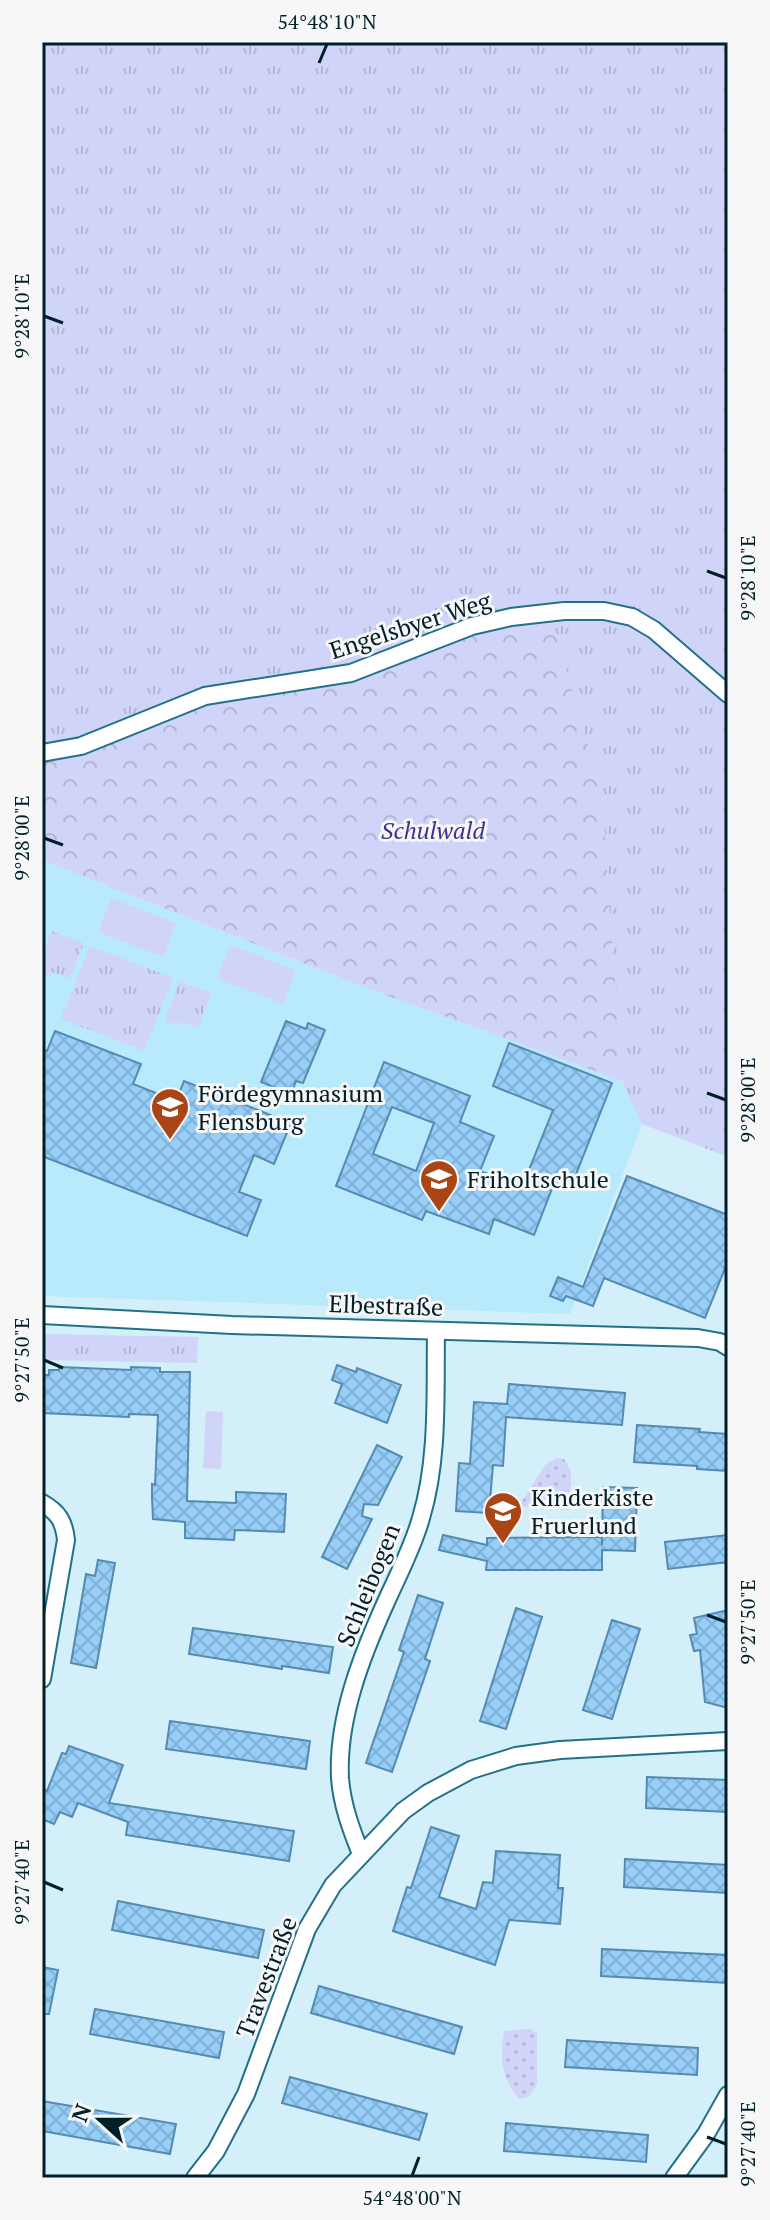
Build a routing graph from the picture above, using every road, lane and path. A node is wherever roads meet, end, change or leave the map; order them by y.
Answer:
1 (728, 694) edge
2 (42, 753) edge
3 (42, 1315) edge
4 (436, 1331) junction
5 (728, 1347) edge
6 (42, 1503) edge
7 (42, 1679) edge
8 (728, 1741) edge
9 (361, 1854) junction
10 (728, 2095) edge
11 (195, 2178) edge
12 (674, 2178) edge

1 - 2 street, Engelsbyer Weg
3 - 4 street, Elbestraße
4 - 5 street, Elbestraße
4 - 9 street, Schleibogen
6 - 7 street
8 - 9 street, Travestraße
9 - 11 street, Travestraße
10 - 12 street

